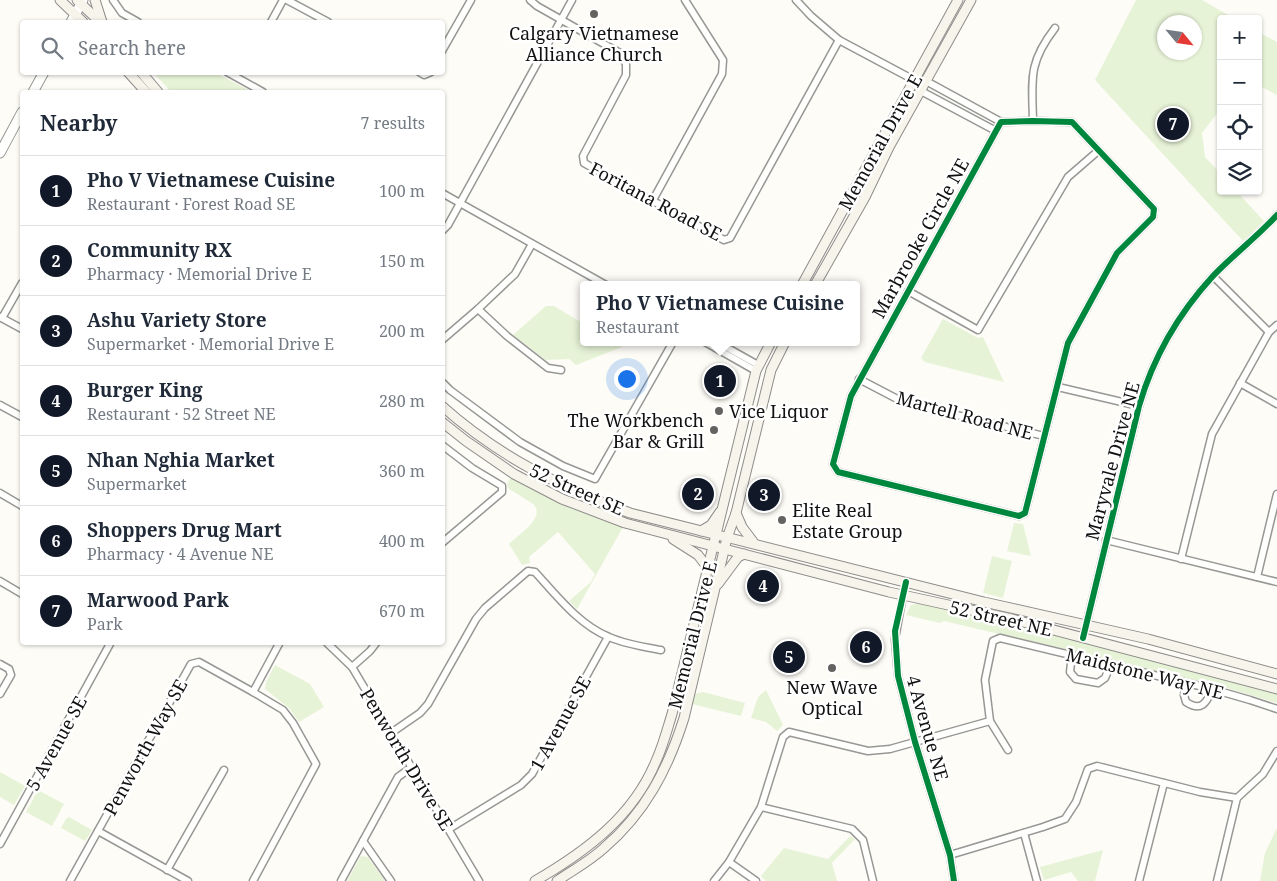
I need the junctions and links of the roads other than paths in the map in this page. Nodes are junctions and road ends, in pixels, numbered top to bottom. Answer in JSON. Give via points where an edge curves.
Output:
{"nodes":[{"id":1,"x":60,"y":0,"type":"edge"},
{"id":2,"x":94,"y":0,"type":"edge"},
{"id":3,"x":113,"y":0,"type":"edge"},
{"id":4,"x":285,"y":0,"type":"edge"},
{"id":5,"x":471,"y":0,"type":"edge"},
{"id":6,"x":530,"y":0,"type":"edge"},
{"id":7,"x":572,"y":0,"type":"edge"},
{"id":8,"x":685,"y":0,"type":"edge"},
{"id":9,"x":796,"y":0,"type":"edge"},
{"id":10,"x":958,"y":0,"type":"edge"},
{"id":11,"x":971,"y":0,"type":"edge"},
{"id":12,"x":81,"y":1,"type":"edge"},
{"id":13,"x":73,"y":19,"type":"edge"},
{"id":14,"x":561,"y":19,"type":"junction"},
{"id":15,"x":99,"y":20,"type":"edge"},
{"id":16,"x":100,"y":20,"type":"edge"},
{"id":17,"x":134,"y":20,"type":"edge"},
{"id":18,"x":272,"y":20,"type":"edge"},
{"id":19,"x":324,"y":20,"type":"edge"},
{"id":20,"x":1055,"y":28,"type":"dead end"},
{"id":21,"x":840,"y":40,"type":"junction"},
{"id":22,"x":445,"y":46,"type":"edge"},
{"id":23,"x":42,"y":75,"type":"edge"},
{"id":24,"x":131,"y":75,"type":"edge"},
{"id":25,"x":144,"y":75,"type":"edge"},
{"id":26,"x":231,"y":75,"type":"edge"},
{"id":27,"x":242,"y":75,"type":"edge"},
{"id":28,"x":239,"y":80,"type":"junction"},
{"id":29,"x":914,"y":80,"type":"junction"},
{"id":30,"x":926,"y":81,"type":"junction"},
{"id":31,"x":34,"y":90,"type":"edge"},
{"id":32,"x":144,"y":90,"type":"edge"},
{"id":33,"x":156,"y":90,"type":"edge"},
{"id":34,"x":258,"y":90,"type":"edge"},
{"id":35,"x":921,"y":91,"type":"junction"},
{"id":36,"x":20,"y":116,"type":"edge"},
{"id":37,"x":1033,"y":121,"type":"junction"},
{"id":38,"x":1001,"y":122,"type":"junction"},
{"id":39,"x":996,"y":131,"type":"junction"},
{"id":40,"x":1098,"y":151,"type":"junction"},
{"id":41,"x":0,"y":153,"type":"edge"},
{"id":42,"x":445,"y":195,"type":"edge"},
{"id":43,"x":652,"y":200,"type":"junction"},
{"id":44,"x":460,"y":203,"type":"junction"},
{"id":45,"x":1277,"y":215,"type":"edge"},
{"id":46,"x":445,"y":228,"type":"edge"},
{"id":47,"x":532,"y":244,"type":"junction"},
{"id":48,"x":1213,"y":276,"type":"junction"},
{"id":49,"x":599,"y":281,"type":"edge"},
{"id":50,"x":804,"y":281,"type":"edge"},
{"id":51,"x":818,"y":281,"type":"edge"},
{"id":52,"x":20,"y":286,"type":"edge"},
{"id":53,"x":908,"y":291,"type":"junction"},
{"id":54,"x":478,"y":309,"type":"junction"},
{"id":55,"x":1,"y":317,"type":"edge"},
{"id":56,"x":1277,"y":325,"type":"edge"},
{"id":57,"x":20,"y":328,"type":"edge"},
{"id":58,"x":1269,"y":332,"type":"junction"},
{"id":59,"x":445,"y":337,"type":"edge"},
{"id":60,"x":671,"y":346,"type":"edge"},
{"id":61,"x":713,"y":346,"type":"edge"},
{"id":62,"x":722,"y":346,"type":"edge"},
{"id":63,"x":769,"y":346,"type":"edge"},
{"id":64,"x":783,"y":346,"type":"edge"},
{"id":65,"x":757,"y":368,"type":"junction"},
{"id":66,"x":561,"y":370,"type":"dead end"},
{"id":67,"x":860,"y":379,"type":"junction"},
{"id":68,"x":1240,"y":384,"type":"junction"},
{"id":69,"x":445,"y":385,"type":"edge"},
{"id":70,"x":1058,"y":386,"type":"junction"},
{"id":71,"x":1277,"y":404,"type":"edge"},
{"id":72,"x":0,"y":405,"type":"edge"},
{"id":73,"x":1139,"y":406,"type":"junction"},
{"id":74,"x":445,"y":408,"type":"edge"},
{"id":75,"x":20,"y":416,"type":"edge"},
{"id":76,"x":445,"y":424,"type":"edge"},
{"id":77,"x":1044,"y":436,"type":"junction"},
{"id":78,"x":445,"y":447,"type":"edge"},
{"id":79,"x":0,"y":493,"type":"edge"},
{"id":80,"x":1277,"y":494,"type":"edge"},
{"id":81,"x":20,"y":505,"type":"edge"},
{"id":82,"x":723,"y":508,"type":"junction"},
{"id":83,"x":736,"y":513,"type":"junction"},
{"id":84,"x":701,"y":531,"type":"junction"},
{"id":85,"x":717,"y":535,"type":"junction"},
{"id":86,"x":669,"y":536,"type":"junction"},
{"id":87,"x":727,"y":538,"type":"junction"},
{"id":88,"x":445,"y":540,"type":"edge"},
{"id":89,"x":1106,"y":540,"type":"junction"},
{"id":90,"x":754,"y":543,"type":"junction"},
{"id":91,"x":714,"y":546,"type":"junction"},
{"id":92,"x":725,"y":549,"type":"junction"},
{"id":93,"x":744,"y":554,"type":"junction"},
{"id":94,"x":1181,"y":559,"type":"junction"},
{"id":95,"x":708,"y":568,"type":"junction"},
{"id":96,"x":1257,"y":577,"type":"junction"},
{"id":97,"x":0,"y":581,"type":"edge"},
{"id":98,"x":906,"y":582,"type":"junction"},
{"id":99,"x":1277,"y":582,"type":"edge"},
{"id":100,"x":716,"y":587,"type":"junction"},
{"id":101,"x":20,"y":593,"type":"edge"},
{"id":102,"x":902,"y":595,"type":"junction"},
{"id":103,"x":1086,"y":624,"type":"junction"},
{"id":104,"x":608,"y":637,"type":"junction"},
{"id":105,"x":1083,"y":638,"type":"junction"},
{"id":106,"x":110,"y":645,"type":"edge"},
{"id":107,"x":278,"y":645,"type":"edge"},
{"id":108,"x":329,"y":645,"type":"edge"},
{"id":109,"x":375,"y":645,"type":"edge"},
{"id":110,"x":661,"y":650,"type":"dead end"},
{"id":111,"x":1072,"y":654,"type":"junction"},
{"id":112,"x":0,"y":664,"type":"edge"},
{"id":113,"x":1111,"y":664,"type":"junction"},
{"id":114,"x":352,"y":667,"type":"junction"},
{"id":115,"x":1277,"y":674,"type":"edge"},
{"id":116,"x":1186,"y":683,"type":"junction"},
{"id":117,"x":1212,"y":689,"type":"junction"},
{"id":118,"x":1277,"y":689,"type":"edge"},
{"id":119,"x":253,"y":692,"type":"junction"},
{"id":120,"x":0,"y":694,"type":"edge"},
{"id":121,"x":1277,"y":709,"type":"edge"},
{"id":122,"x":990,"y":721,"type":"junction"},
{"id":123,"x":391,"y":733,"type":"junction"},
{"id":124,"x":915,"y":742,"type":"junction"},
{"id":125,"x":1008,"y":750,"type":"dead end"},
{"id":126,"x":1277,"y":751,"type":"edge"},
{"id":127,"x":412,"y":767,"type":"junction"},
{"id":128,"x":224,"y":770,"type":"dead end"},
{"id":129,"x":1164,"y":783,"type":"junction"},
{"id":130,"x":1237,"y":798,"type":"junction"},
{"id":131,"x":761,"y":807,"type":"junction"},
{"id":132,"x":449,"y":829,"type":"junction"},
{"id":133,"x":3,"y":831,"type":"edge"},
{"id":134,"x":98,"y":831,"type":"junction"},
{"id":135,"x":1024,"y":833,"type":"junction"},
{"id":136,"x":363,"y":840,"type":"junction"},
{"id":137,"x":0,"y":844,"type":"edge"},
{"id":138,"x":950,"y":854,"type":"junction"},
{"id":139,"x":729,"y":862,"type":"junction"},
{"id":140,"x":167,"y":870,"type":"junction"},
{"id":141,"x":70,"y":881,"type":"edge"},
{"id":142,"x":188,"y":881,"type":"edge"},
{"id":143,"x":253,"y":881,"type":"edge"},
{"id":144,"x":341,"y":881,"type":"edge"},
{"id":145,"x":390,"y":881,"type":"edge"},
{"id":146,"x":479,"y":881,"type":"edge"},
{"id":147,"x":535,"y":881,"type":"edge"},
{"id":148,"x":557,"y":881,"type":"edge"},
{"id":149,"x":714,"y":881,"type":"edge"},
{"id":150,"x":756,"y":881,"type":"edge"},
{"id":151,"x":873,"y":881,"type":"edge"},
{"id":152,"x":954,"y":881,"type":"edge"},
{"id":153,"x":1037,"y":881,"type":"edge"},
{"id":154,"x":1140,"y":881,"type":"edge"},
{"id":155,"x":1216,"y":881,"type":"edge"}],
"edges":[{"from":1,"to":13,"type":"main road"},
{"from":2,"to":16,"type":"main road"},
{"from":3,"to":17,"type":"street","via":[[122,13]]},
{"from":4,"to":18,"type":"street"},
{"from":4,"to":19,"type":"street"},
{"from":5,"to":22,"type":"street"},
{"from":6,"to":14,"type":"street","name":"Foritana Road SE"},
{"from":7,"to":14,"type":"street"},
{"from":8,"to":43,"type":"street","via":[[723,60],[722,74]]},
{"from":9,"to":21,"type":"street"},
{"from":10,"to":29,"type":"main road","name":"Memorial Drive E"},
{"from":11,"to":30,"type":"main road","name":"Memorial Drive E"},
{"from":12,"to":13,"type":"street"},
{"from":12,"to":15,"type":"main road"},
{"from":14,"to":43,"type":"street","name":"Foritana Road SE","via":[[620,53],[626,64],[626,75],[583,156],[584,163]]},
{"from":14,"to":44,"type":"street"},
{"from":20,"to":37,"type":"street","via":[[1034,63]]},
{"from":21,"to":29,"type":"street"},
{"from":21,"to":43,"type":"street","name":"Foritana Road SE","via":[[730,238],[724,240]]},
{"from":23,"to":31,"type":"street"},
{"from":24,"to":32,"type":"main road"},
{"from":25,"to":33,"type":"main road"},
{"from":26,"to":28,"type":"street"},
{"from":27,"to":28,"type":"street"},
{"from":28,"to":34,"type":"street"},
{"from":29,"to":30,"type":"street"},
{"from":29,"to":35,"type":"street"},
{"from":29,"to":50,"type":"main road","name":"Memorial Drive E"},
{"from":30,"to":35,"type":"main road","name":"Memorial Drive E"},
{"from":30,"to":38,"type":"street"},
{"from":35,"to":39,"type":"street"},
{"from":35,"to":51,"type":"main road","name":"Memorial Drive E"},
{"from":36,"to":41,"type":"street"},
{"from":37,"to":38,"type":"street","name":"Marbrooke Circle NE"},
{"from":37,"to":40,"type":"street","name":"Marbrooke Circle NE","via":[[1072,122]]},
{"from":38,"to":39,"type":"street","name":"Marbrooke Circle NE"},
{"from":39,"to":53,"type":"street","name":"Marbrooke Circle NE"},
{"from":40,"to":53,"type":"street","via":[[1068,177],[978,330]]},
{"from":40,"to":70,"type":"street","name":"Marbrooke Circle NE","via":[[1154,209],[1153,217],[1118,253],[1068,343]]},
{"from":42,"to":44,"type":"street"},
{"from":44,"to":46,"type":"street"},
{"from":44,"to":47,"type":"street"},
{"from":45,"to":48,"type":"street","name":"Maryvale Drive NE"},
{"from":47,"to":49,"type":"street"},
{"from":47,"to":54,"type":"street","via":[[515,274]]},
{"from":48,"to":58,"type":"street"},
{"from":48,"to":73,"type":"street","name":"Maryvale Drive NE","via":[[1166,340]]},
{"from":52,"to":55,"type":"street"},
{"from":53,"to":67,"type":"street","name":"Marbrooke Circle NE"},
{"from":54,"to":59,"type":"street"},
{"from":54,"to":66,"type":"street","via":[[506,336],[548,368]]},
{"from":55,"to":57,"type":"street"},
{"from":56,"to":58,"type":"street"},
{"from":58,"to":68,"type":"street"},
{"from":60,"to":69,"type":"street","via":[[595,479],[520,442]]},
{"from":61,"to":65,"type":"street"},
{"from":62,"to":65,"type":"street"},
{"from":63,"to":65,"type":"main road","name":"Memorial Drive E"},
{"from":64,"to":83,"type":"main road","name":"Memorial Drive E","via":[[772,370]]},
{"from":65,"to":82,"type":"main road","name":"Memorial Drive E"},
{"from":67,"to":77,"type":"street","name":"Martell Road NE","via":[[903,402]]},
{"from":67,"to":77,"type":"street","name":"Marbrooke Circle NE","via":[[850,396],[833,464],[838,472],[1019,516],[1025,513]]},
{"from":68,"to":71,"type":"street"},
{"from":68,"to":94,"type":"street","via":[[1212,434]]},
{"from":70,"to":73,"type":"street"},
{"from":70,"to":77,"type":"street","name":"Marbrooke Circle NE"},
{"from":72,"to":75,"type":"street"},
{"from":73,"to":89,"type":"street","name":"Maryvale Drive NE"},
{"from":74,"to":84,"type":"main road","name":"52 Street SE","via":[[500,450],[546,478],[630,513]]},
{"from":76,"to":86,"type":"main road","name":"52 Street SE","via":[[494,461],[542,489],[588,510]]},
{"from":78,"to":88,"type":"street","via":[[503,489]]},
{"from":79,"to":81,"type":"street"},
{"from":80,"to":96,"type":"street"},
{"from":82,"to":84,"type":"main road","via":[[713,523]]},
{"from":82,"to":85,"type":"main road","name":"Memorial Drive E"},
{"from":83,"to":87,"type":"main road","name":"Memorial Drive E"},
{"from":83,"to":90,"type":"main road"},
{"from":84,"to":85,"type":"main road","name":"52 Street SE"},
{"from":85,"to":87,"type":"main road","name":"52 Street SE"},
{"from":85,"to":91,"type":"main road","name":"Memorial Drive E"},
{"from":86,"to":91,"type":"main road","name":"52 Street SE"},
{"from":86,"to":95,"type":"main road","via":[[698,555]]},
{"from":87,"to":90,"type":"main road","name":"52 Street NE"},
{"from":87,"to":92,"type":"main road","name":"Memorial Drive E"},
{"from":89,"to":94,"type":"street"},
{"from":89,"to":103,"type":"street","name":"Maryvale Drive NE"},
{"from":90,"to":98,"type":"main road","name":"52 Street NE"},
{"from":91,"to":92,"type":"main road","name":"52 Street SE"},
{"from":91,"to":95,"type":"main road","name":"Memorial Drive E"},
{"from":92,"to":93,"type":"main road","name":"52 Street NE"},
{"from":92,"to":100,"type":"main road","name":"Memorial Drive E"},
{"from":93,"to":100,"type":"main road"},
{"from":93,"to":102,"type":"main road","name":"52 Street NE"},
{"from":94,"to":96,"type":"street"},
{"from":95,"to":147,"type":"main road","name":"Memorial Drive E","via":[[656,763],[642,788],[612,826],[576,856]]},
{"from":96,"to":99,"type":"street"},
{"from":97,"to":101,"type":"street"},
{"from":98,"to":102,"type":"street","name":"4 Avenue NE"},
{"from":98,"to":103,"type":"main road","name":"52 Street NE"},
{"from":100,"to":148,"type":"main road","name":"Memorial Drive E","via":[[684,718],[656,785],[637,815],[620,833]]},
{"from":102,"to":105,"type":"main road","name":"52 Street NE"},
{"from":102,"to":124,"type":"street","name":"4 Avenue NE","via":[[895,632],[896,666]]},
{"from":103,"to":105,"type":"street","name":"Maryvale Drive NE"},
{"from":103,"to":115,"type":"main road","name":"52 Street NE"},
{"from":104,"to":110,"type":"street"},
{"from":104,"to":123,"type":"street","via":[[577,617],[535,572],[528,571],[476,619],[428,704]]},
{"from":104,"to":132,"type":"street","name":"1 Avenue SE","via":[[532,774],[521,785]]},
{"from":105,"to":118,"type":"main road","name":"52 Street NE"},
{"from":106,"to":133,"type":"street","name":"5 Avenue SE"},
{"from":107,"to":119,"type":"street"},
{"from":108,"to":114,"type":"street","name":"Penworth Drive SE"},
{"from":109,"to":114,"type":"street"},
{"from":111,"to":113,"type":"street","name":"Maidstone Way NE"},
{"from":111,"to":113,"type":"street","via":[[1070,672],[1076,678],[1098,682],[1105,678]]},
{"from":111,"to":122,"type":"street","name":"Maidstone Way NE","via":[[1000,638],[993,641],[985,680]]},
{"from":112,"to":120,"type":"street","via":[[9,669],[11,675]]},
{"from":113,"to":116,"type":"street","name":"Maidstone Way NE"},
{"from":114,"to":123,"type":"street","name":"Penworth Drive SE"},
{"from":116,"to":117,"type":"street","name":"Maidstone Way NE"},
{"from":116,"to":117,"type":"street","via":[[1184,695],[1192,706],[1205,703]]},
{"from":117,"to":121,"type":"street","name":"Maidstone Way NE"},
{"from":119,"to":134,"type":"street","name":"Penworth Way SE","via":[[199,662],[191,664]]},
{"from":119,"to":143,"type":"street","name":"Penworth Way SE","via":[[283,710],[316,764]]},
{"from":122,"to":124,"type":"street"},
{"from":122,"to":125,"type":"street"},
{"from":123,"to":127,"type":"street","name":"Penworth Drive SE"},
{"from":124,"to":131,"type":"street","via":[[868,751],[789,732],[783,737]]},
{"from":124,"to":138,"type":"street","name":"4 Avenue NE"},
{"from":126,"to":130,"type":"street","via":[[1263,774]]},
{"from":127,"to":132,"type":"street","name":"Penworth Drive SE"},
{"from":127,"to":136,"type":"street","via":[[398,777]]},
{"from":128,"to":140,"type":"street"},
{"from":129,"to":130,"type":"street"},
{"from":129,"to":135,"type":"street","via":[[1097,766],[1088,770],[1076,802],[1064,819]]},
{"from":129,"to":154,"type":"street"},
{"from":130,"to":155,"type":"street"},
{"from":131,"to":139,"type":"street"},
{"from":131,"to":151,"type":"street","via":[[852,829],[863,840]]},
{"from":132,"to":146,"type":"street","name":"Penworth Drive SE"},
{"from":133,"to":137,"type":"street","name":"5 Avenue SE"},
{"from":134,"to":140,"type":"street"},
{"from":134,"to":141,"type":"street","name":"Penworth Way SE"},
{"from":135,"to":138,"type":"street"},
{"from":135,"to":153,"type":"street"},
{"from":136,"to":144,"type":"street"},
{"from":136,"to":145,"type":"street"},
{"from":138,"to":152,"type":"street","name":"4 Avenue NE"},
{"from":139,"to":149,"type":"street"},
{"from":139,"to":150,"type":"street"},
{"from":140,"to":142,"type":"street"}]}
